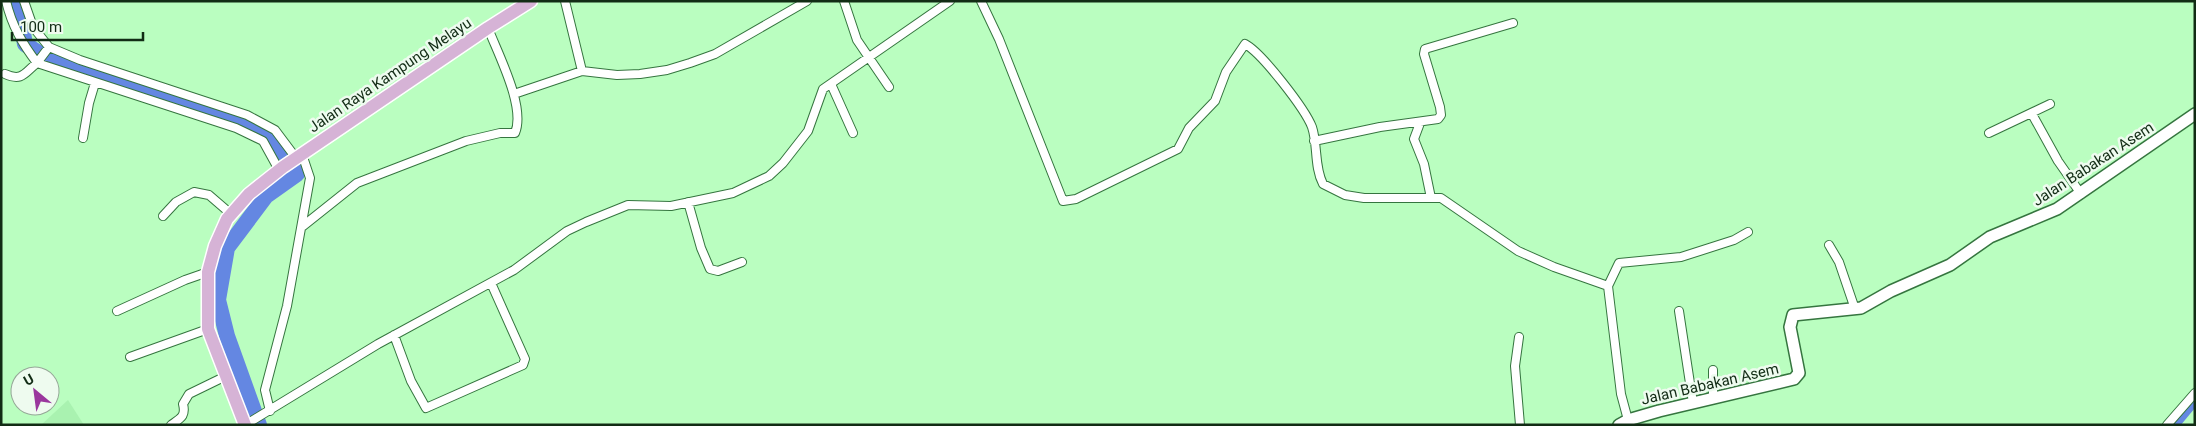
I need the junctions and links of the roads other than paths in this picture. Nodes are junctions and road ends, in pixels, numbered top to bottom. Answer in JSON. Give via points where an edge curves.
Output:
{"nodes":[{"id":1,"x":6,"y":1,"type":"edge"},
{"id":2,"x":24,"y":1,"type":"edge"},
{"id":3,"x":532,"y":1,"type":"edge"},
{"id":4,"x":565,"y":1,"type":"edge"},
{"id":5,"x":844,"y":1,"type":"edge"},
{"id":6,"x":950,"y":1,"type":"edge"},
{"id":7,"x":982,"y":1,"type":"edge"},
{"id":8,"x":801,"y":3,"type":"edge"},
{"id":9,"x":1513,"y":23,"type":"dead end"},
{"id":10,"x":488,"y":28,"type":"junction"},
{"id":11,"x":48,"y":49,"type":"junction"},
{"id":12,"x":869,"y":58,"type":"junction"},
{"id":13,"x":39,"y":61,"type":"junction"},
{"id":14,"x":582,"y":71,"type":"junction"},
{"id":15,"x":5,"y":74,"type":"dead end"},
{"id":16,"x":95,"y":83,"type":"junction"},
{"id":17,"x":831,"y":84,"type":"junction"},
{"id":18,"x":889,"y":87,"type":"dead end"},
{"id":19,"x":514,"y":94,"type":"junction"},
{"id":20,"x":2050,"y":104,"type":"dead end"},
{"id":21,"x":2032,"y":114,"type":"junction"},
{"id":22,"x":2195,"y":114,"type":"edge"},
{"id":23,"x":1420,"y":123,"type":"junction"},
{"id":24,"x":854,"y":133,"type":"dead end"},
{"id":25,"x":1989,"y":134,"type":"dead end"},
{"id":26,"x":83,"y":138,"type":"dead end"},
{"id":27,"x":1314,"y":141,"type":"junction"},
{"id":28,"x":290,"y":162,"type":"junction"},
{"id":29,"x":2081,"y":194,"type":"junction"},
{"id":30,"x":1431,"y":198,"type":"junction"},
{"id":31,"x":688,"y":202,"type":"junction"},
{"id":32,"x":231,"y":214,"type":"junction"},
{"id":33,"x":163,"y":216,"type":"dead end"},
{"id":34,"x":302,"y":226,"type":"junction"},
{"id":35,"x":1748,"y":232,"type":"dead end"},
{"id":36,"x":1829,"y":245,"type":"dead end"},
{"id":37,"x":742,"y":262,"type":"dead end"},
{"id":38,"x":208,"y":272,"type":"junction"},
{"id":39,"x":491,"y":283,"type":"junction"},
{"id":40,"x":1608,"y":286,"type":"junction"},
{"id":41,"x":1856,"y":309,"type":"junction"},
{"id":42,"x":117,"y":311,"type":"dead end"},
{"id":43,"x":1679,"y":311,"type":"dead end"},
{"id":44,"x":208,"y":329,"type":"junction"},
{"id":45,"x":394,"y":335,"type":"junction"},
{"id":46,"x":1518,"y":337,"type":"dead end"},
{"id":47,"x":130,"y":357,"type":"dead end"},
{"id":48,"x":1713,"y":370,"type":"dead end"},
{"id":49,"x":226,"y":376,"type":"junction"},
{"id":50,"x":2195,"y":393,"type":"edge"},
{"id":51,"x":1713,"y":398,"type":"junction"},
{"id":52,"x":1693,"y":403,"type":"junction"},
{"id":53,"x":270,"y":411,"type":"junction"},
{"id":54,"x":1623,"y":422,"type":"edge"},
{"id":55,"x":246,"y":424,"type":"edge"},
{"id":56,"x":171,"y":425,"type":"edge"},
{"id":57,"x":1520,"y":425,"type":"edge"},
{"id":58,"x":2168,"y":425,"type":"edge"}],
"edges":[{"from":1,"to":13,"type":"street","via":[[10,20],[20,41]]},
{"from":2,"to":11,"type":"street","via":[[33,28]]},
{"from":3,"to":10,"type":"main road","name":"Jalan Raya Kampung Melayu"},
{"from":4,"to":14,"type":"street"},
{"from":5,"to":12,"type":"street","via":[[857,40]]},
{"from":6,"to":12,"type":"street"},
{"from":7,"to":27,"type":"street","via":[[1063,202],[1076,199],[1178,149],[1189,128],[1215,101],[1226,72],[1245,44],[1286,87],[1312,127]]},
{"from":8,"to":14,"type":"street","via":[[715,54],[667,70],[616,75]]},
{"from":9,"to":23,"type":"street","via":[[1425,49],[1441,113],[1438,119]]},
{"from":10,"to":19,"type":"street"},
{"from":10,"to":28,"type":"main road","name":"Jalan Raya Kampung Melayu"},
{"from":11,"to":13,"type":"street"},
{"from":11,"to":28,"type":"street","via":[[247,115],[275,130]]},
{"from":12,"to":17,"type":"street"},
{"from":12,"to":18,"type":"street"},
{"from":13,"to":15,"type":"street","via":[[25,75],[10,77]]},
{"from":13,"to":16,"type":"street"},
{"from":14,"to":19,"type":"street"},
{"from":16,"to":26,"type":"street"},
{"from":16,"to":28,"type":"street","via":[[254,136]]},
{"from":17,"to":24,"type":"street"},
{"from":17,"to":31,"type":"street","via":[[821,92],[808,131],[769,176],[733,192]]},
{"from":19,"to":34,"type":"street","via":[[518,114],[515,132],[466,141],[357,183]]},
{"from":20,"to":21,"type":"street"},
{"from":21,"to":25,"type":"street"},
{"from":21,"to":29,"type":"street"},
{"from":22,"to":29,"type":"street","name":"Jalan Babakan Asem"},
{"from":23,"to":27,"type":"street","via":[[1380,127]]},
{"from":23,"to":30,"type":"street","via":[[1414,139],[1424,164]]},
{"from":27,"to":30,"type":"street","via":[[1321,179],[1334,190],[1364,198]]},
{"from":28,"to":32,"type":"main road","name":"Jalan Raya Kampung Melayu","via":[[249,194]]},
{"from":28,"to":34,"type":"street","via":[[310,178]]},
{"from":29,"to":41,"type":"street","name":"Jalan Babakan Asem","via":[[2036,220],[1990,237],[1950,265]]},
{"from":30,"to":40,"type":"street","via":[[1441,198],[1518,251]]},
{"from":31,"to":37,"type":"street","via":[[710,269],[718,271]]},
{"from":31,"to":39,"type":"street","via":[[654,207],[628,205],[605,213],[567,231]]},
{"from":32,"to":33,"type":"street","via":[[209,195],[194,192],[176,202]]},
{"from":32,"to":38,"type":"main road","name":"Jalan Raya Kampung Melayu","via":[[215,246]]},
{"from":34,"to":53,"type":"street","via":[[266,390]]},
{"from":35,"to":40,"type":"street","via":[[1681,258],[1619,263]]},
{"from":36,"to":41,"type":"street","via":[[1839,262]]},
{"from":38,"to":42,"type":"street"},
{"from":38,"to":44,"type":"main road","name":"Jalan Raya Kampung Melayu"},
{"from":39,"to":45,"type":"street"},
{"from":39,"to":45,"type":"street","via":[[520,346],[525,359],[523,365],[426,408],[411,381]]},
{"from":40,"to":54,"type":"street"},
{"from":41,"to":51,"type":"street","name":"Jalan Babakan Asem","via":[[1793,315],[1790,327],[1797,377]]},
{"from":43,"to":52,"type":"street"},
{"from":44,"to":47,"type":"street"},
{"from":44,"to":49,"type":"main road"},
{"from":45,"to":53,"type":"street"},
{"from":46,"to":57,"type":"street","via":[[1515,366]]},
{"from":48,"to":51,"type":"street"},
{"from":49,"to":55,"type":"main road"},
{"from":49,"to":56,"type":"street","via":[[189,394],[183,404],[183,417]]},
{"from":50,"to":58,"type":"street"},
{"from":51,"to":52,"type":"street","name":"Jalan Babakan Asem"},
{"from":52,"to":54,"type":"street","name":"Jalan Babakan Asem"},
{"from":53,"to":55,"type":"street"}]}
